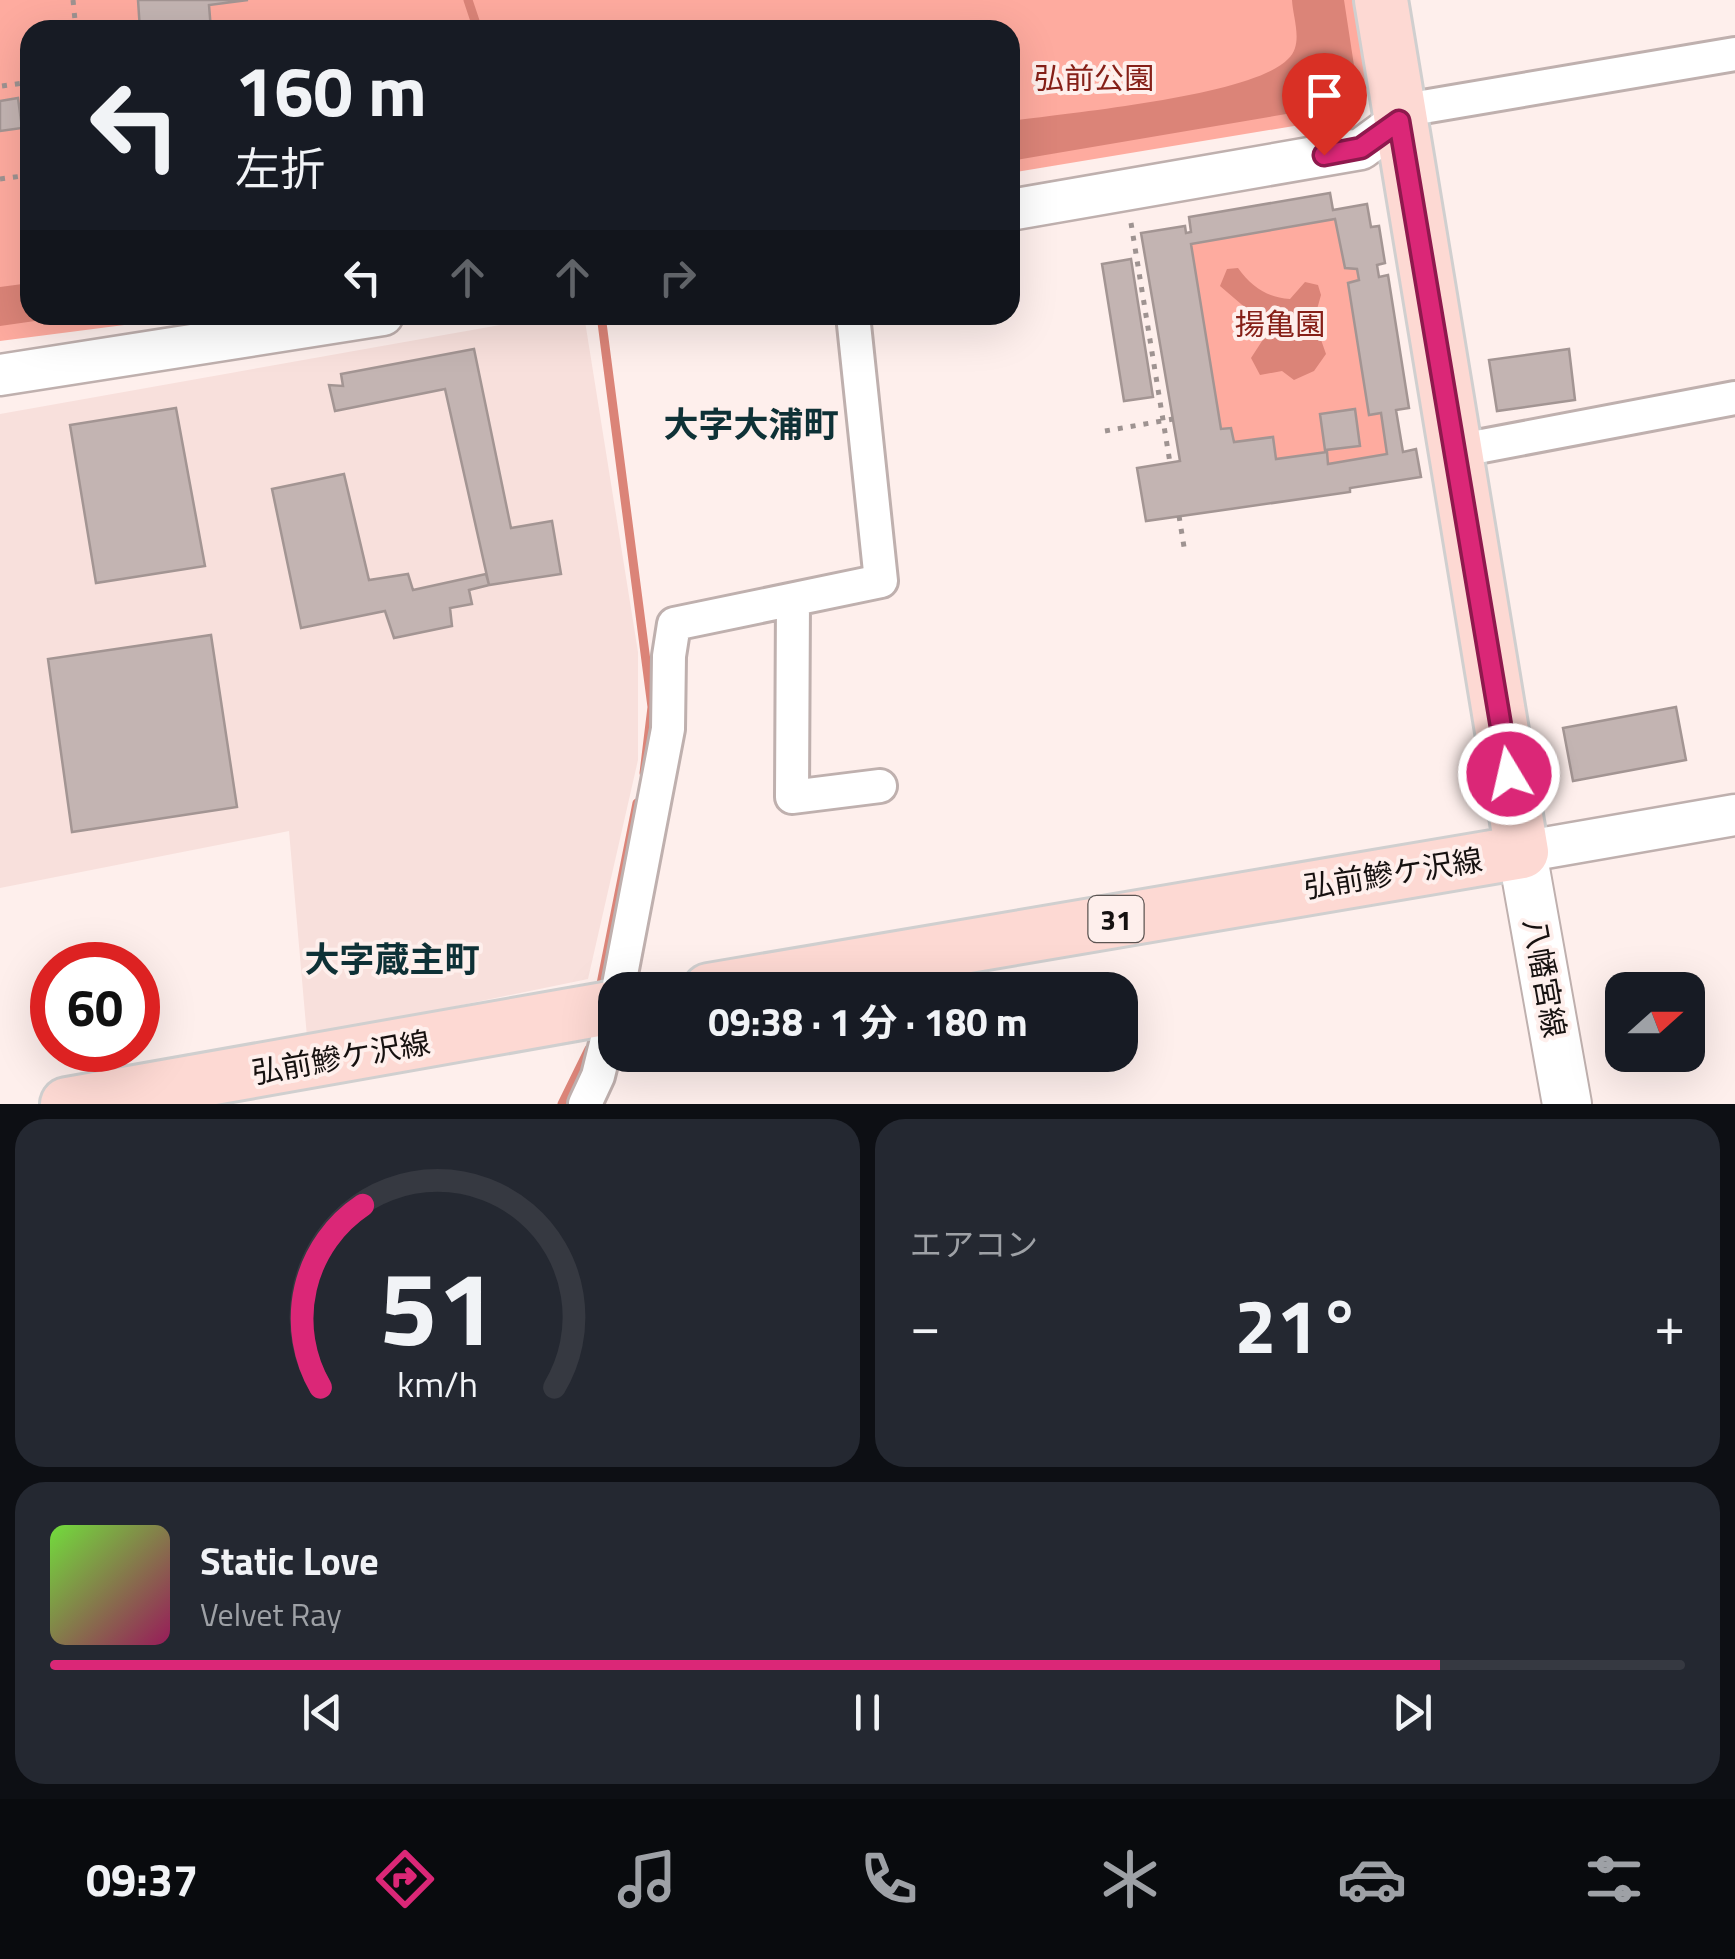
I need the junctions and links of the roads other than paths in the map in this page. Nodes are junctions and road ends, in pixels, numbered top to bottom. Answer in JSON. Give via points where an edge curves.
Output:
{"nodes":[{"id":1,"x":1380,"y":0,"type":"edge"},
{"id":2,"x":1735,"y":54,"type":"edge"},
{"id":3,"x":1399,"y":121,"type":"junction"},
{"id":4,"x":1020,"y":208,"type":"edge"},
{"id":5,"x":319,"y":325,"type":"edge"},
{"id":6,"x":854,"y":325,"type":"edge"},
{"id":7,"x":0,"y":375,"type":"edge"},
{"id":8,"x":1735,"y":398,"type":"edge"},
{"id":9,"x":1456,"y":451,"type":"junction"},
{"id":10,"x":793,"y":600,"type":"junction"},
{"id":11,"x":880,"y":786,"type":"dead end"},
{"id":12,"x":1735,"y":815,"type":"edge"},
{"id":13,"x":1522,"y":852,"type":"junction"},
{"id":14,"x":615,"y":972,"type":"edge"},
{"id":15,"x":816,"y":972,"type":"edge"},
{"id":16,"x":598,"y":1007,"type":"edge"},
{"id":17,"x":599,"y":1072,"type":"edge"},
{"id":18,"x":66,"y":1104,"type":"edge"},
{"id":19,"x":584,"y":1104,"type":"edge"},
{"id":20,"x":1568,"y":1104,"type":"edge"}],
"edges":[{"from":1,"to":3,"type":"main road","name":"弘前鰺ケ沢線"},
{"from":2,"to":3,"type":"street","via":[[1417,108]]},
{"from":3,"to":4,"type":"street","via":[[1361,148]]},
{"from":3,"to":9,"type":"main road","name":"弘前鰺ケ沢線"},
{"from":5,"to":7,"type":"street"},
{"from":6,"to":10,"type":"street","via":[[881,581]]},
{"from":8,"to":9,"type":"street"},
{"from":9,"to":13,"type":"main road","name":"弘前鰺ケ沢線"},
{"from":10,"to":11,"type":"street","via":[[792,796]]},
{"from":10,"to":14,"type":"street","via":[[674,624],[668,729]]},
{"from":12,"to":13,"type":"street"},
{"from":13,"to":15,"type":"main road","name":"弘前鰺ケ沢線","number":"31"},
{"from":13,"to":20,"type":"main road","name":"八幡宮線"},
{"from":16,"to":18,"type":"main road","name":"弘前鰺ケ沢線"},
{"from":17,"to":19,"type":"street"}]}
